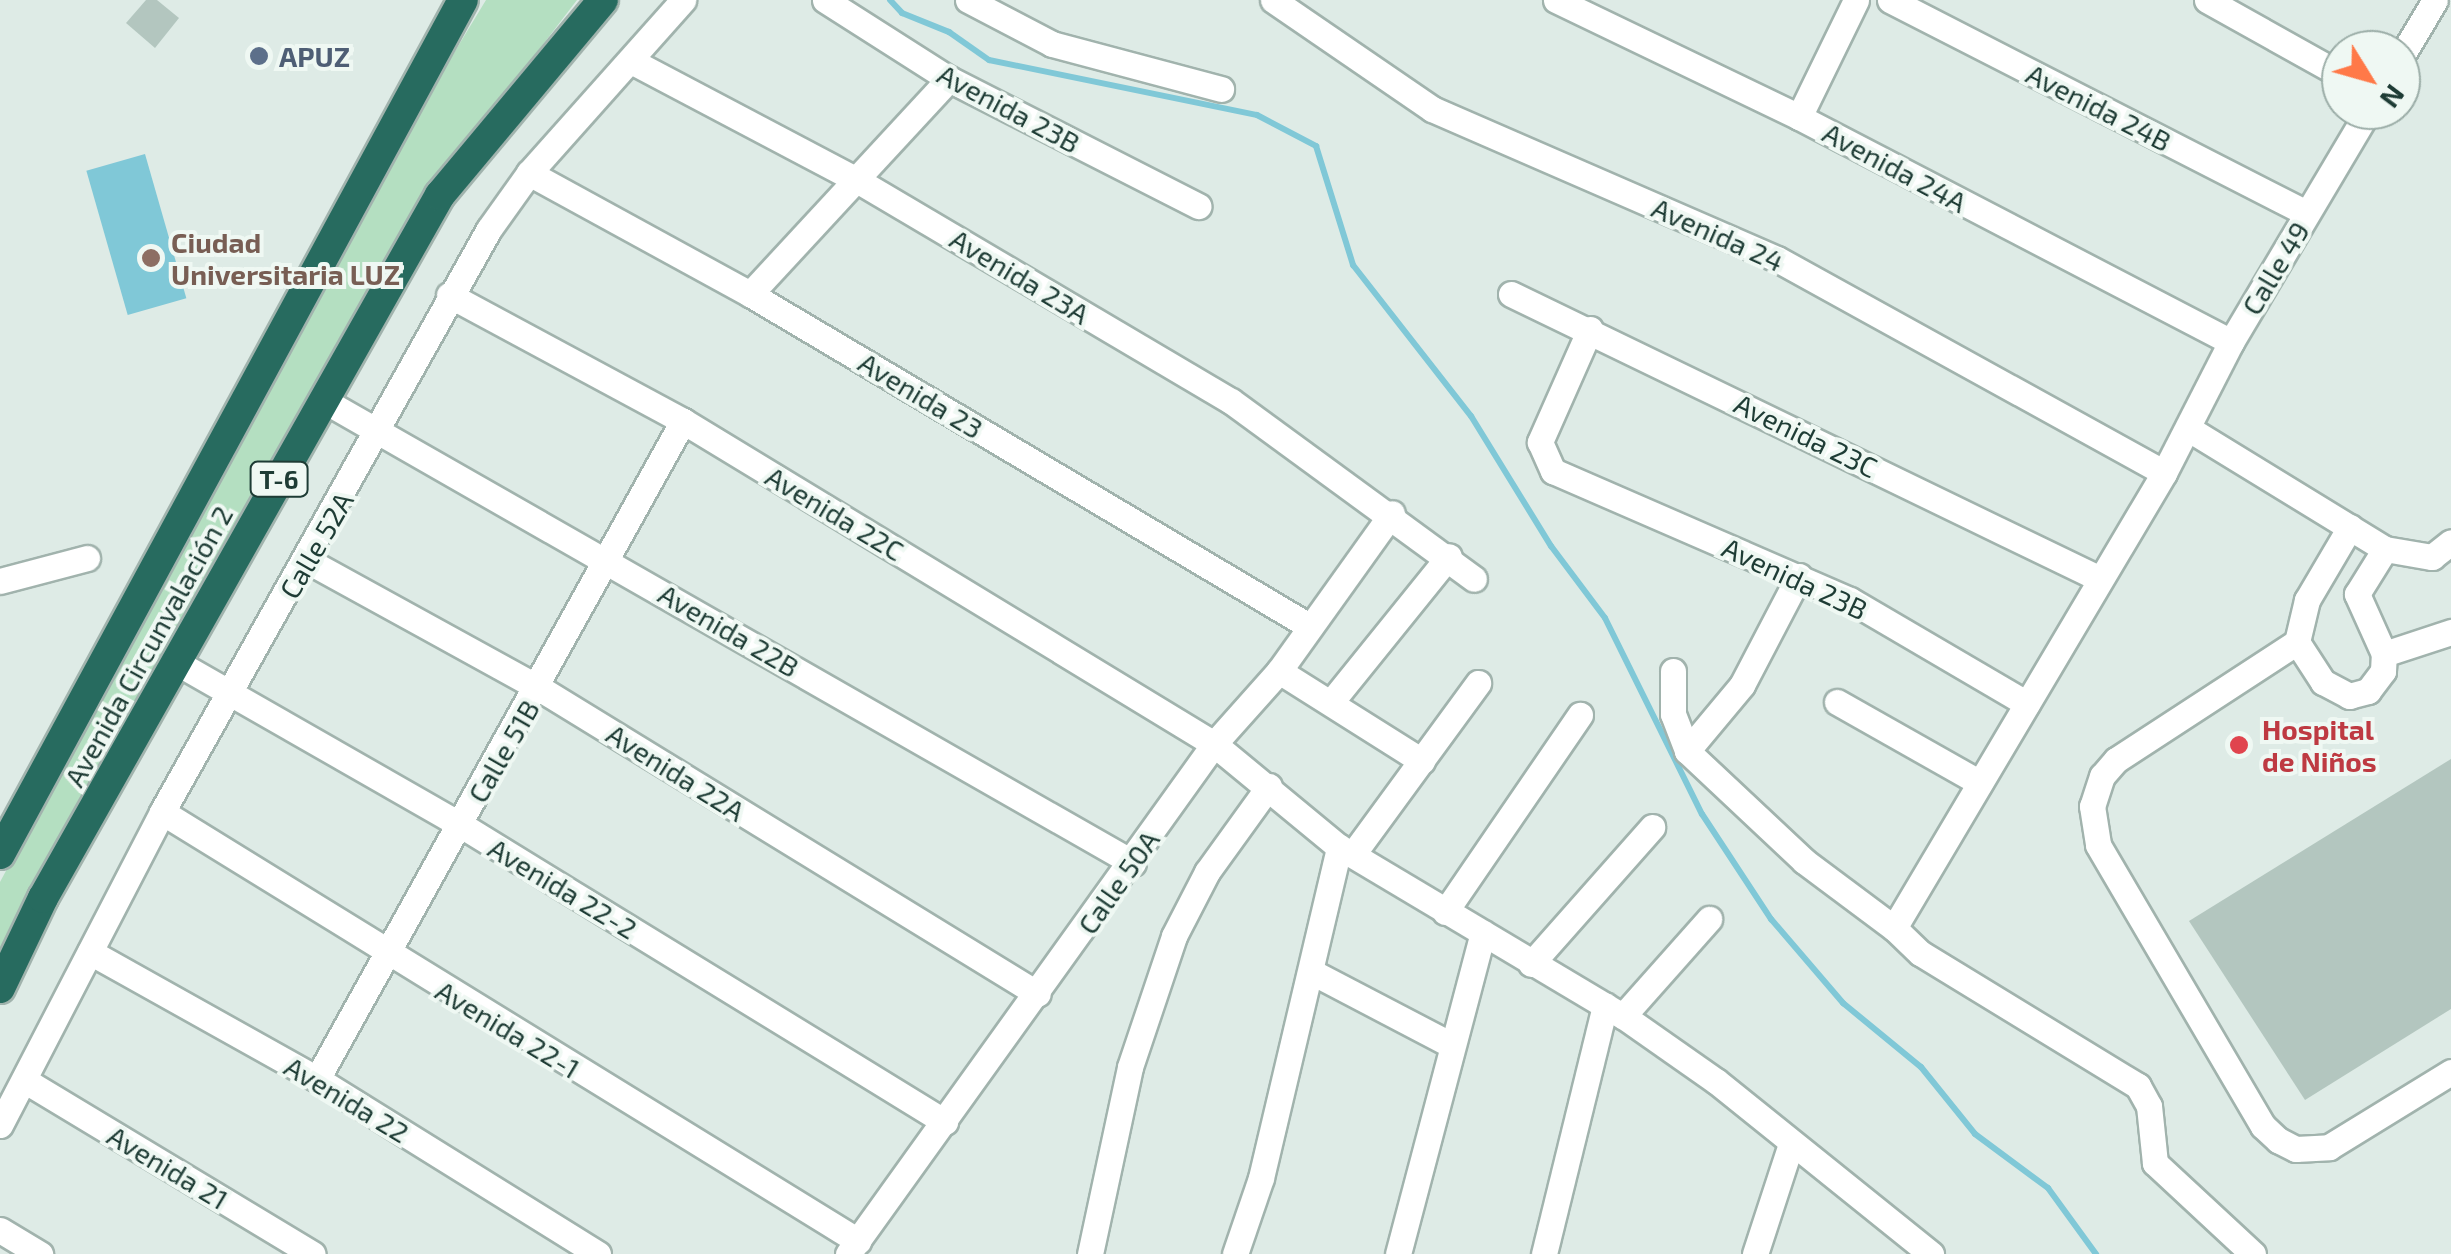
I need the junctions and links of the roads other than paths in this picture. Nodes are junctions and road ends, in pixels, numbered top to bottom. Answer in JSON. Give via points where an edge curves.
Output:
{"nodes":[{"id":1,"x":463,"y":0,"type":"edge"},
{"id":2,"x":588,"y":0,"type":"edge"},
{"id":3,"x":602,"y":0,"type":"edge"},
{"id":4,"x":683,"y":0,"type":"edge"},
{"id":5,"x":825,"y":0,"type":"edge"},
{"id":6,"x":968,"y":0,"type":"edge"},
{"id":7,"x":1556,"y":0,"type":"edge"},
{"id":8,"x":1856,"y":0,"type":"edge"},
{"id":9,"x":1890,"y":0,"type":"edge"},
{"id":10,"x":2207,"y":0,"type":"edge"},
{"id":11,"x":2435,"y":0,"type":"edge"},
{"id":12,"x":1284,"y":3,"type":"edge"},
{"id":13,"x":2417,"y":30,"type":"edge"},
{"id":14,"x":575,"y":31,"type":"junction"},
{"id":15,"x":633,"y":62,"type":"junction"},
{"id":16,"x":2321,"y":63,"type":"edge"},
{"id":17,"x":948,"y":79,"type":"junction"},
{"id":18,"x":1221,"y":89,"type":"dead end"},
{"id":19,"x":1798,"y":117,"type":"junction"},
{"id":20,"x":2357,"y":130,"type":"edge"},
{"id":21,"x":529,"y":173,"type":"junction"},
{"id":22,"x":857,"y":180,"type":"junction"},
{"id":23,"x":1198,"y":206,"type":"dead end"},
{"id":24,"x":2308,"y":213,"type":"junction"},
{"id":25,"x":750,"y":294,"type":"junction"},
{"id":26,"x":1511,"y":294,"type":"dead end"},
{"id":27,"x":449,"y":295,"type":"junction"},
{"id":28,"x":1590,"y":329,"type":"junction"},
{"id":29,"x":2230,"y":342,"type":"junction"},
{"id":30,"x":324,"y":400,"type":"junction"},
{"id":31,"x":683,"y":421,"type":"junction"},
{"id":32,"x":381,"y":428,"type":"junction"},
{"id":33,"x":2189,"y":430,"type":"junction"},
{"id":34,"x":2164,"y":473,"type":"junction"},
{"id":35,"x":1392,"y":513,"type":"junction"},
{"id":36,"x":2350,"y":527,"type":"junction"},
{"id":37,"x":2451,"y":542,"type":"edge"},
{"id":38,"x":2384,"y":549,"type":"junction"},
{"id":39,"x":1449,"y":556,"type":"junction"},
{"id":40,"x":87,"y":558,"type":"dead end"},
{"id":41,"x":605,"y":558,"type":"junction"},
{"id":42,"x":308,"y":560,"type":"junction"},
{"id":43,"x":1798,"y":576,"type":"junction"},
{"id":44,"x":1474,"y":579,"type":"dead end"},
{"id":45,"x":2100,"y":579,"type":"junction"},
{"id":46,"x":0,"y":581,"type":"edge"},
{"id":47,"x":1309,"y":626,"type":"junction"},
{"id":48,"x":2451,"y":632,"type":"edge"},
{"id":49,"x":2297,"y":642,"type":"junction"},
{"id":50,"x":2384,"y":654,"type":"junction"},
{"id":51,"x":176,"y":662,"type":"junction"},
{"id":52,"x":1673,"y":670,"type":"dead end"},
{"id":53,"x":1278,"y":671,"type":"junction"},
{"id":54,"x":1478,"y":683,"type":"dead end"},
{"id":55,"x":540,"y":688,"type":"junction"},
{"id":56,"x":231,"y":692,"type":"junction"},
{"id":57,"x":1332,"y":700,"type":"junction"},
{"id":58,"x":1837,"y":702,"type":"dead end"},
{"id":59,"x":2027,"y":704,"type":"junction"},
{"id":60,"x":1580,"y":714,"type":"dead end"},
{"id":61,"x":1214,"y":744,"type":"junction"},
{"id":62,"x":1686,"y":751,"type":"junction"},
{"id":63,"x":1422,"y":761,"type":"junction"},
{"id":64,"x":1980,"y":782,"type":"junction"},
{"id":65,"x":1269,"y":786,"type":"junction"},
{"id":66,"x":162,"y":812,"type":"junction"},
{"id":67,"x":461,"y":825,"type":"junction"},
{"id":68,"x":1652,"y":827,"type":"dead end"},
{"id":69,"x":1346,"y":850,"type":"junction"},
{"id":70,"x":0,"y":854,"type":"edge"},
{"id":71,"x":1133,"y":864,"type":"junction"},
{"id":72,"x":1445,"y":912,"type":"junction"},
{"id":73,"x":1709,"y":919,"type":"dead end"},
{"id":74,"x":1894,"y":928,"type":"junction"},
{"id":75,"x":1483,"y":933,"type":"junction"},
{"id":76,"x":90,"y":952,"type":"junction"},
{"id":77,"x":385,"y":955,"type":"junction"},
{"id":78,"x":1531,"y":964,"type":"junction"},
{"id":79,"x":1312,"y":972,"type":"junction"},
{"id":80,"x":0,"y":988,"type":"edge"},
{"id":81,"x":1038,"y":994,"type":"junction"},
{"id":82,"x":1614,"y":1011,"type":"junction"},
{"id":83,"x":1450,"y":1044,"type":"junction"},
{"id":84,"x":2451,"y":1072,"type":"edge"},
{"id":85,"x":317,"y":1079,"type":"junction"},
{"id":86,"x":24,"y":1080,"type":"junction"},
{"id":87,"x":945,"y":1122,"type":"junction"},
{"id":88,"x":0,"y":1125,"type":"edge"},
{"id":89,"x":1790,"y":1147,"type":"junction"},
{"id":90,"x":0,"y":1230,"type":"edge"},
{"id":91,"x":853,"y":1248,"type":"edge"},
{"id":92,"x":40,"y":1254,"type":"edge"},
{"id":93,"x":312,"y":1254,"type":"edge"},
{"id":94,"x":598,"y":1254,"type":"edge"},
{"id":95,"x":1090,"y":1254,"type":"edge"},
{"id":96,"x":1236,"y":1254,"type":"edge"},
{"id":97,"x":1398,"y":1254,"type":"edge"},
{"id":98,"x":1544,"y":1254,"type":"edge"},
{"id":99,"x":1755,"y":1254,"type":"edge"},
{"id":100,"x":1931,"y":1254,"type":"edge"},
{"id":101,"x":2253,"y":1254,"type":"edge"}],
"edges":[{"from":1,"to":70,"type":"highway","name":"Avenida Circunvalación 2","number":"T-6"},
{"from":2,"to":14,"type":"highway","number":"T-6"},
{"from":3,"to":14,"type":"highway","name":"Avenida Circunvalación 2","number":"T-6"},
{"from":4,"to":15,"type":"street","name":"Calle 52A"},
{"from":5,"to":17,"type":"street","name":"Avenida 23B"},
{"from":6,"to":18,"type":"street","via":[[1052,44]]},
{"from":7,"to":19,"type":"street","name":"Avenida 24A"},
{"from":8,"to":19,"type":"street"},
{"from":9,"to":24,"type":"street","name":"Avenida 24B"},
{"from":10,"to":16,"type":"street"},
{"from":11,"to":13,"type":"street"},
{"from":12,"to":34,"type":"street","name":"Avenida 24","via":[[1432,109],[1777,258]]},
{"from":14,"to":30,"type":"highway","name":"Avenida Circunvalación 2","number":"T-6","via":[[440,194]]},
{"from":15,"to":21,"type":"street","name":"Calle 52A"},
{"from":15,"to":22,"type":"street","name":"Avenida 23A"},
{"from":17,"to":22,"type":"street"},
{"from":17,"to":23,"type":"street","name":"Avenida 23B"},
{"from":19,"to":29,"type":"street","name":"Avenida 24A"},
{"from":20,"to":24,"type":"street","name":"Calle 49"},
{"from":21,"to":25,"type":"street","name":"Avenida 23"},
{"from":21,"to":27,"type":"street","name":"Calle 52A"},
{"from":22,"to":25,"type":"street"},
{"from":22,"to":35,"type":"street","name":"Avenida 23A","via":[[1231,400]]},
{"from":24,"to":29,"type":"street","name":"Calle 49"},
{"from":25,"to":47,"type":"street","name":"Avenida 23"},
{"from":26,"to":28,"type":"street","name":"Avenida 23C"},
{"from":27,"to":31,"type":"street","name":"Avenida 22C"},
{"from":27,"to":32,"type":"street","name":"Calle 52A"},
{"from":28,"to":43,"type":"street","name":"Avenida 23B","via":[[1540,442],[1553,470]]},
{"from":28,"to":45,"type":"street","name":"Avenida 23C"},
{"from":29,"to":33,"type":"street","name":"Calle 49"},
{"from":30,"to":32,"type":"street","name":"Avenida 22B"},
{"from":30,"to":51,"type":"highway","name":"Avenida Circunvalación 2","number":"T-6"},
{"from":31,"to":41,"type":"street","name":"Calle 51B"},
{"from":31,"to":61,"type":"street","name":"Avenida 22C"},
{"from":32,"to":41,"type":"street","name":"Avenida 22B"},
{"from":32,"to":42,"type":"street","name":"Calle 52A"},
{"from":33,"to":34,"type":"street","name":"Calle 49"},
{"from":33,"to":36,"type":"street"},
{"from":34,"to":45,"type":"street","name":"Calle 49"},
{"from":35,"to":39,"type":"street","name":"Avenida 23A"},
{"from":35,"to":47,"type":"street","name":"Calle 50A"},
{"from":36,"to":38,"type":"street"},
{"from":36,"to":49,"type":"street","via":[[2308,600]]},
{"from":37,"to":38,"type":"street","via":[[2432,556]]},
{"from":38,"to":50,"type":"street","via":[[2358,594]]},
{"from":39,"to":44,"type":"street","name":"Avenida 23A"},
{"from":39,"to":57,"type":"street"},
{"from":40,"to":46,"type":"street"},
{"from":41,"to":55,"type":"street","name":"Calle 51B"},
{"from":41,"to":71,"type":"street","name":"Avenida 22B"},
{"from":42,"to":55,"type":"street","name":"Avenida 22A"},
{"from":42,"to":56,"type":"street","name":"Calle 52A"},
{"from":43,"to":59,"type":"street","name":"Avenida 23B"},
{"from":43,"to":62,"type":"street","via":[[1742,685]]},
{"from":45,"to":59,"type":"street","name":"Calle 49"},
{"from":47,"to":53,"type":"street","name":"Calle 50A"},
{"from":48,"to":50,"type":"street"},
{"from":49,"to":50,"type":"street","via":[[2323,682],[2350,696],[2377,684]]},
{"from":49,"to":84,"type":"street","via":[[2116,760],[2102,776],[2092,806],[2098,845],[2263,1126],[2278,1140],[2296,1149],[2329,1147]]},
{"from":51,"to":56,"type":"street","name":"Avenida 22-2"},
{"from":51,"to":80,"type":"highway","name":"Avenida Circunvalación 2","number":"T-6"},
{"from":52,"to":62,"type":"street","via":[[1673,714]]},
{"from":53,"to":57,"type":"street"},
{"from":53,"to":61,"type":"street","name":"Calle 50A"},
{"from":54,"to":63,"type":"street"},
{"from":55,"to":67,"type":"street","name":"Calle 51B"},
{"from":55,"to":81,"type":"street","name":"Avenida 22A"},
{"from":56,"to":66,"type":"street","name":"Calle 52A"},
{"from":56,"to":67,"type":"street","name":"Avenida 22-2"},
{"from":57,"to":63,"type":"street"},
{"from":58,"to":64,"type":"street"},
{"from":59,"to":64,"type":"street","name":"Calle 49"},
{"from":60,"to":72,"type":"street"},
{"from":61,"to":65,"type":"street","name":"Avenida 22C"},
{"from":61,"to":71,"type":"street","name":"Calle 50A"},
{"from":62,"to":74,"type":"street","via":[[1804,861]]},
{"from":63,"to":69,"type":"street"},
{"from":64,"to":74,"type":"street","name":"Calle 49"},
{"from":65,"to":69,"type":"street","name":"Avenida 22C"},
{"from":65,"to":95,"type":"street","via":[[1207,872],[1174,936],[1130,1067]]},
{"from":66,"to":76,"type":"street","name":"Calle 52A"},
{"from":66,"to":77,"type":"street","name":"Avenida 22-1"},
{"from":67,"to":77,"type":"street","name":"Calle 51B"},
{"from":67,"to":87,"type":"street","name":"Avenida 22-2"},
{"from":68,"to":78,"type":"street"},
{"from":69,"to":72,"type":"street","name":"Avenida 22C"},
{"from":69,"to":79,"type":"street"},
{"from":71,"to":81,"type":"street","name":"Calle 50A"},
{"from":72,"to":75,"type":"street","name":"Avenida 22C"},
{"from":73,"to":82,"type":"street"},
{"from":74,"to":101,"type":"street","via":[[1920,953],[2138,1086],[2149,1106],[2155,1163]]},
{"from":75,"to":78,"type":"street","name":"Avenida 22C"},
{"from":75,"to":83,"type":"street"},
{"from":76,"to":85,"type":"street","name":"Avenida 22"},
{"from":76,"to":86,"type":"street","name":"Calle 52A"},
{"from":77,"to":85,"type":"street","name":"Calle 51B"},
{"from":77,"to":91,"type":"street","name":"Avenida 22-1"},
{"from":78,"to":82,"type":"street","name":"Avenida 22C"},
{"from":79,"to":83,"type":"street"},
{"from":79,"to":96,"type":"street","via":[[1262,1178]]},
{"from":81,"to":87,"type":"street","name":"Calle 50A"},
{"from":82,"to":89,"type":"street","name":"Avenida 22C","via":[[1716,1081]]},
{"from":82,"to":98,"type":"street"},
{"from":83,"to":97,"type":"street"},
{"from":85,"to":94,"type":"street","name":"Avenida 22"},
{"from":86,"to":88,"type":"street","name":"Calle 52A"},
{"from":86,"to":93,"type":"street","name":"Avenida 21"},
{"from":87,"to":91,"type":"street","name":"Calle 50A"},
{"from":89,"to":99,"type":"street"},
{"from":89,"to":100,"type":"street","name":"Avenida 22C"},
{"from":90,"to":92,"type":"street"}]}
